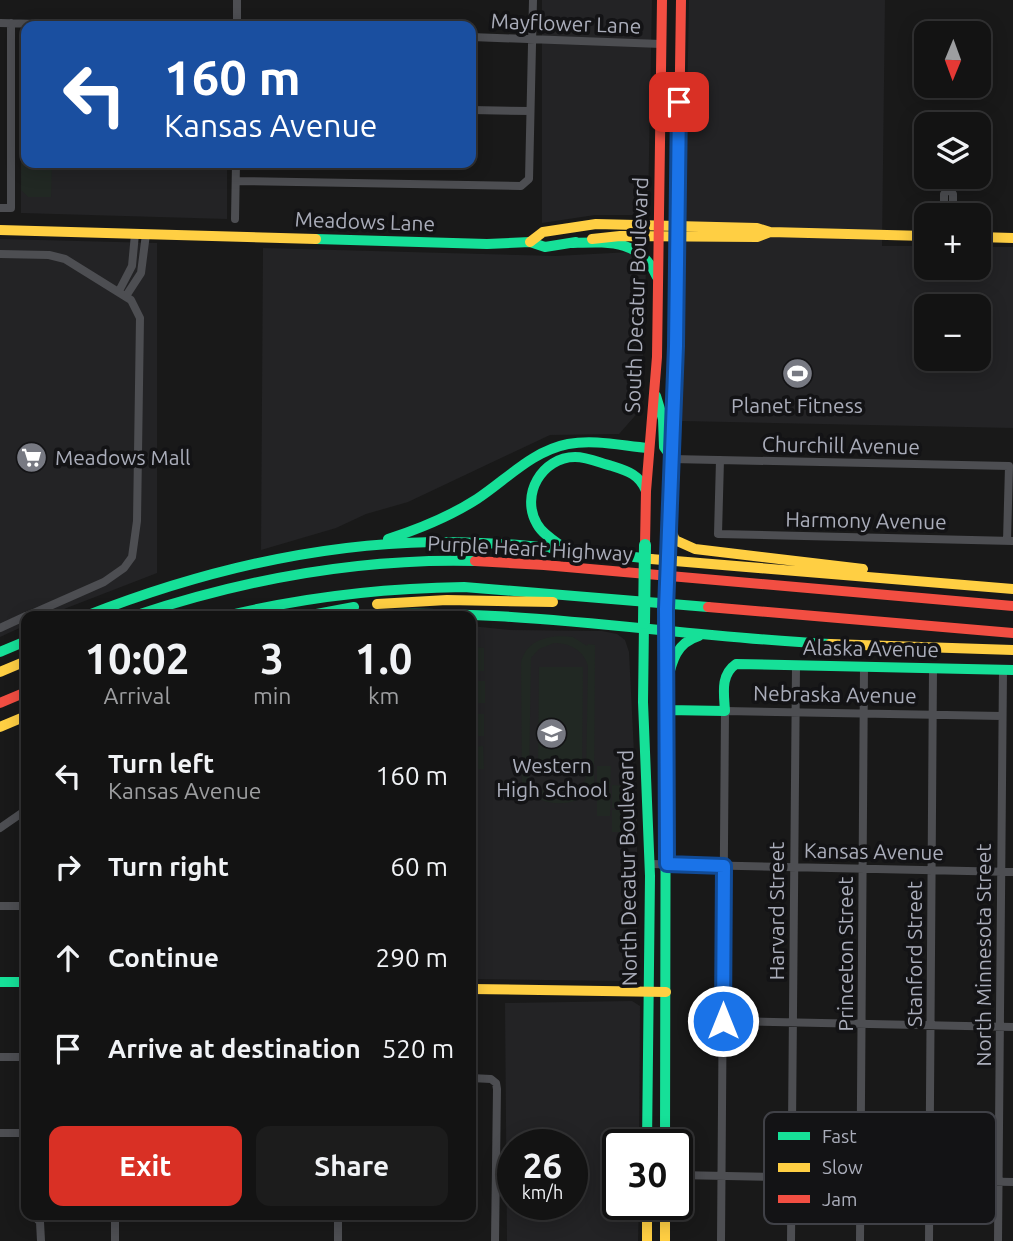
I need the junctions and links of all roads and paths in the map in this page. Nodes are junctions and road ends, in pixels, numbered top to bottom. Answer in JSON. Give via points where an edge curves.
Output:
{"nodes":[{"id":1,"x":237,"y":0,"type":"edge"},
{"id":2,"x":533,"y":0,"type":"edge"},
{"id":3,"x":663,"y":0,"type":"edge"},
{"id":4,"x":681,"y":0,"type":"edge"},
{"id":5,"x":237,"y":21,"type":"edge"},
{"id":6,"x":0,"y":23,"type":"edge"},
{"id":7,"x":11,"y":23,"type":"junction"},
{"id":8,"x":21,"y":23,"type":"edge"},
{"id":9,"x":476,"y":37,"type":"edge"},
{"id":10,"x":532,"y":39,"type":"junction"},
{"id":11,"x":661,"y":44,"type":"junction"},
{"id":12,"x":680,"y":47,"type":"junction"},
{"id":13,"x":679,"y":102,"type":"junction"},
{"id":14,"x":476,"y":110,"type":"edge"},
{"id":15,"x":530,"y":111,"type":"junction"},
{"id":16,"x":236,"y":168,"type":"edge"},
{"id":17,"x":236,"y":180,"type":"junction"},
{"id":18,"x":944,"y":203,"type":"edge"},
{"id":19,"x":953,"y":203,"type":"edge"},
{"id":20,"x":0,"y":208,"type":"edge"},
{"id":21,"x":235,"y":219,"type":"dead end"},
{"id":22,"x":0,"y":230,"type":"edge"},
{"id":23,"x":659,"y":230,"type":"junction"},
{"id":24,"x":678,"y":231,"type":"junction"},
{"id":25,"x":70,"y":232,"type":"junction"},
{"id":26,"x":140,"y":234,"type":"junction"},
{"id":27,"x":200,"y":236,"type":"junction"},
{"id":28,"x":914,"y":236,"type":"edge"},
{"id":29,"x":991,"y":237,"type":"edge"},
{"id":30,"x":1013,"y":238,"type":"edge"},
{"id":31,"x":530,"y":242,"type":"junction"},
{"id":32,"x":570,"y":243,"type":"junction"},
{"id":33,"x":0,"y":254,"type":"edge"},
{"id":34,"x":659,"y":288,"type":"junction"},
{"id":35,"x":122,"y":293,"type":"junction"},
{"id":36,"x":655,"y":391,"type":"junction"},
{"id":37,"x":649,"y":449,"type":"junction"},
{"id":38,"x":672,"y":459,"type":"junction"},
{"id":39,"x":720,"y":460,"type":"junction"},
{"id":40,"x":646,"y":491,"type":"junction"},
{"id":41,"x":669,"y":524,"type":"junction"},
{"id":42,"x":1010,"y":541,"type":"edge"},
{"id":43,"x":370,"y":545,"type":"junction"},
{"id":44,"x":569,"y":551,"type":"junction"},
{"id":45,"x":919,"y":581,"type":"junction"},
{"id":46,"x":1013,"y":589,"type":"edge"},
{"id":47,"x":645,"y":590,"type":"joint"},
{"id":48,"x":667,"y":592,"type":"joint"},
{"id":49,"x":1013,"y":606,"type":"edge"},
{"id":50,"x":705,"y":607,"type":"junction"},
{"id":51,"x":38,"y":611,"type":"edge"},
{"id":52,"x":99,"y":611,"type":"edge"},
{"id":53,"x":149,"y":611,"type":"edge"},
{"id":54,"x":251,"y":611,"type":"edge"},
{"id":55,"x":334,"y":611,"type":"edge"},
{"id":56,"x":476,"y":614,"type":"edge"},
{"id":57,"x":21,"y":619,"type":"edge"},
{"id":58,"x":644,"y":626,"type":"junction"},
{"id":59,"x":0,"y":628,"type":"edge"},
{"id":60,"x":666,"y":628,"type":"junction"},
{"id":61,"x":1013,"y":633,"type":"edge"},
{"id":62,"x":704,"y":635,"type":"junction"},
{"id":63,"x":21,"y":643,"type":"edge"},
{"id":64,"x":1013,"y":650,"type":"edge"},
{"id":65,"x":0,"y":653,"type":"edge"},
{"id":66,"x":21,"y":663,"type":"edge"},
{"id":67,"x":796,"y":666,"type":"junction"},
{"id":68,"x":864,"y":667,"type":"junction"},
{"id":69,"x":933,"y":668,"type":"junction"},
{"id":70,"x":1008,"y":670,"type":"edge"},
{"id":71,"x":0,"y":672,"type":"edge"},
{"id":72,"x":667,"y":682,"type":"junction"},
{"id":73,"x":21,"y":694,"type":"edge"},
{"id":74,"x":0,"y":703,"type":"edge"},
{"id":75,"x":667,"y":710,"type":"junction"},
{"id":76,"x":725,"y":711,"type":"junction"},
{"id":77,"x":795,"y":712,"type":"junction"},
{"id":78,"x":864,"y":714,"type":"junction"},
{"id":79,"x":933,"y":715,"type":"junction"},
{"id":80,"x":1002,"y":716,"type":"junction"},
{"id":81,"x":21,"y":718,"type":"edge"},
{"id":82,"x":0,"y":727,"type":"edge"},
{"id":83,"x":21,"y":813,"type":"edge"},
{"id":84,"x":0,"y":828,"type":"edge"},
{"id":85,"x":650,"y":864,"type":"junction"},
{"id":86,"x":667,"y":864,"type":"junction"},
{"id":87,"x":724,"y":866,"type":"junction"},
{"id":88,"x":794,"y":867,"type":"junction"},
{"id":89,"x":863,"y":869,"type":"junction"},
{"id":90,"x":932,"y":870,"type":"junction"},
{"id":91,"x":1001,"y":872,"type":"junction"},
{"id":92,"x":1013,"y":872,"type":"edge"},
{"id":93,"x":0,"y":906,"type":"edge"},
{"id":94,"x":21,"y":906,"type":"edge"},
{"id":95,"x":0,"y":982,"type":"edge"},
{"id":96,"x":21,"y":982,"type":"edge"},
{"id":97,"x":476,"y":989,"type":"edge"},
{"id":98,"x":649,"y":992,"type":"junction"},
{"id":99,"x":666,"y":992,"type":"junction"},
{"id":100,"x":723,"y":1021,"type":"junction"},
{"id":101,"x":793,"y":1022,"type":"junction"},
{"id":102,"x":862,"y":1024,"type":"junction"},
{"id":103,"x":931,"y":1025,"type":"junction"},
{"id":104,"x":1000,"y":1027,"type":"junction"},
{"id":105,"x":1013,"y":1027,"type":"edge"},
{"id":106,"x":0,"y":1057,"type":"edge"},
{"id":107,"x":21,"y":1058,"type":"edge"},
{"id":108,"x":476,"y":1078,"type":"edge"},
{"id":109,"x":792,"y":1112,"type":"edge"},
{"id":110,"x":861,"y":1112,"type":"edge"},
{"id":111,"x":930,"y":1112,"type":"edge"},
{"id":112,"x":648,"y":1129,"type":"edge"},
{"id":113,"x":665,"y":1129,"type":"edge"},
{"id":114,"x":0,"y":1133,"type":"edge"},
{"id":115,"x":21,"y":1133,"type":"edge"},
{"id":116,"x":693,"y":1175,"type":"edge"},
{"id":117,"x":722,"y":1176,"type":"junction"},
{"id":118,"x":764,"y":1177,"type":"edge"},
{"id":119,"x":996,"y":1182,"type":"edge"},
{"id":120,"x":999,"y":1182,"type":"junction"},
{"id":121,"x":1013,"y":1182,"type":"edge"},
{"id":122,"x":38,"y":1220,"type":"edge"},
{"id":123,"x":115,"y":1220,"type":"edge"},
{"id":124,"x":338,"y":1220,"type":"edge"},
{"id":125,"x":647,"y":1220,"type":"edge"},
{"id":126,"x":665,"y":1220,"type":"edge"},
{"id":127,"x":41,"y":1241,"type":"edge"},
{"id":128,"x":115,"y":1241,"type":"edge"},
{"id":129,"x":338,"y":1241,"type":"edge"},
{"id":130,"x":495,"y":1241,"type":"edge"},
{"id":131,"x":647,"y":1241,"type":"edge"},
{"id":132,"x":665,"y":1241,"type":"edge"},
{"id":133,"x":721,"y":1241,"type":"edge"},
{"id":134,"x":998,"y":1241,"type":"edge"}],
"edges":[{"from":1,"to":5,"type":"street"},
{"from":2,"to":10,"type":"street"},
{"from":3,"to":11,"type":"main road","name":"South Decatur Boulevard"},
{"from":3,"to":12,"type":"main road","via":[[670,41]]},
{"from":4,"to":12,"type":"main road","name":"South Decatur Boulevard"},
{"from":6,"to":7,"type":"street"},
{"from":7,"to":8,"type":"street"},
{"from":7,"to":20,"type":"street","via":[[11,208]]},
{"from":9,"to":10,"type":"street","name":"Mayflower Lane"},
{"from":10,"to":11,"type":"street","name":"Mayflower Lane"},
{"from":10,"to":15,"type":"street"},
{"from":11,"to":13,"type":"main road","via":[[671,54]]},
{"from":11,"to":23,"type":"main road","name":"South Decatur Boulevard"},
{"from":12,"to":13,"type":"main road","name":"South Decatur Boulevard"},
{"from":13,"to":24,"type":"main road","name":"South Decatur Boulevard"},
{"from":14,"to":15,"type":"street"},
{"from":15,"to":17,"type":"street","via":[[529,179],[521,186]]},
{"from":16,"to":17,"type":"street"},
{"from":17,"to":21,"type":"street"},
{"from":18,"to":19,"type":"street","via":[[949,186]]},
{"from":22,"to":25,"type":"main road","name":"Meadows Lane"},
{"from":23,"to":24,"type":"main road","name":"Meadows Lane"},
{"from":23,"to":31,"type":"main road","name":"Meadows Lane","via":[[607,224],[560,228],[542,232]]},
{"from":23,"to":32,"type":"main road","name":"Meadows Lane"},
{"from":23,"to":34,"type":"main road","name":"South Decatur Boulevard"},
{"from":24,"to":28,"type":"main road","name":"Meadows Lane","via":[[757,237],[770,232]]},
{"from":24,"to":38,"type":"main road","name":"South Decatur Boulevard"},
{"from":25,"to":26,"type":"main road","name":"Meadows Lane"},
{"from":25,"to":27,"type":"main road","name":"Meadows Lane","via":[[107,227],[175,229]]},
{"from":26,"to":27,"type":"main road","name":"Meadows Lane"},
{"from":26,"to":35,"type":"street"},
{"from":27,"to":31,"type":"main road","name":"Meadows Lane"},
{"from":29,"to":30,"type":"main road"},
{"from":31,"to":32,"type":"main road","name":"Meadows Lane","via":[[545,247]]},
{"from":32,"to":34,"type":"main road","via":[[638,249],[652,264]]},
{"from":33,"to":35,"type":"street","via":[[57,257]]},
{"from":34,"to":36,"type":"main road","name":"South Decatur Boulevard"},
{"from":35,"to":51,"type":"street","via":[[135,303],[140,318],[134,552],[115,576]]},
{"from":36,"to":37,"type":"main road","name":"South Decatur Boulevard"},
{"from":36,"to":38,"type":"main road","via":[[664,447]]},
{"from":37,"to":38,"type":"main road"},
{"from":37,"to":40,"type":"main road","name":"South Decatur Boulevard"},
{"from":37,"to":43,"type":"main road","via":[[585,443],[547,450],[460,509],[422,528]]},
{"from":38,"to":39,"type":"street","name":"Churchill Avenue"},
{"from":38,"to":41,"type":"main road","name":"South Decatur Boulevard"},
{"from":39,"to":42,"type":"street","name":"Churchill Avenue","via":[[1009,466]]},
{"from":39,"to":42,"type":"street","name":"Harmony Avenue","via":[[718,534]]},
{"from":40,"to":44,"type":"main road","via":[[634,474],[585,458],[562,459],[548,466],[532,488],[533,515],[545,534]]},
{"from":40,"to":47,"type":"main road","name":"South Decatur Boulevard","bridge":true},
{"from":41,"to":45,"type":"main road","via":[[676,540],[695,549],[839,565]]},
{"from":41,"to":48,"type":"main road","name":"South Decatur Boulevard","bridge":true},
{"from":43,"to":44,"type":"main road","via":[[462,542]]},
{"from":43,"to":52,"type":"main road","via":[[223,569]]},
{"from":44,"to":45,"type":"main road"},
{"from":45,"to":46,"type":"main road"},
{"from":47,"to":58,"type":"main road","name":"North Decatur Boulevard","bridge":true},
{"from":48,"to":60,"type":"main road","name":"North Decatur Boulevard","bridge":true},
{"from":49,"to":53,"type":"main road","name":"Purple Heart Highway","via":[[521,564],[429,561],[349,565],[271,577]]},
{"from":50,"to":54,"type":"main road","name":"Purple Heart Highway","via":[[430,587],[327,596]]},
{"from":50,"to":55,"type":"main road","via":[[430,600]]},
{"from":50,"to":61,"type":"main road","name":"Purple Heart Highway"},
{"from":56,"to":58,"type":"main road"},
{"from":57,"to":59,"type":"street"},
{"from":58,"to":60,"type":"main road"},
{"from":58,"to":85,"type":"main road","name":"North Decatur Boulevard"},
{"from":60,"to":62,"type":"main road"},
{"from":60,"to":72,"type":"main road","name":"North Decatur Boulevard"},
{"from":62,"to":64,"type":"main road"},
{"from":62,"to":72,"type":"main road","via":[[680,645]]},
{"from":63,"to":65,"type":"main road"},
{"from":66,"to":71,"type":"main road"},
{"from":67,"to":68,"type":"main road","name":"Alaska Avenue"},
{"from":67,"to":76,"type":"main road","name":"Alaska Avenue","via":[[738,664],[729,668]]},
{"from":67,"to":77,"type":"street","name":"Harvard Street"},
{"from":68,"to":69,"type":"main road","name":"Alaska Avenue"},
{"from":68,"to":78,"type":"street","name":"Princeton Street"},
{"from":69,"to":70,"type":"main road","name":"Alaska Avenue"},
{"from":69,"to":79,"type":"street","name":"Stanford Street"},
{"from":70,"to":80,"type":"street","name":"North Minnesota Street"},
{"from":72,"to":75,"type":"main road","name":"North Decatur Boulevard"},
{"from":73,"to":74,"type":"main road"},
{"from":75,"to":76,"type":"main road","name":"Nebraska Avenue"},
{"from":75,"to":86,"type":"main road","name":"North Decatur Boulevard"},
{"from":76,"to":77,"type":"street","name":"Nebraska Avenue"},
{"from":76,"to":87,"type":"street"},
{"from":77,"to":78,"type":"street","name":"Nebraska Avenue"},
{"from":77,"to":88,"type":"street","name":"Harvard Street"},
{"from":78,"to":79,"type":"street","name":"Nebraska Avenue"},
{"from":78,"to":89,"type":"street","name":"Princeton Street"},
{"from":79,"to":80,"type":"street","name":"Nebraska Avenue"},
{"from":79,"to":90,"type":"street","name":"Stanford Street"},
{"from":80,"to":91,"type":"street","name":"North Minnesota Street"},
{"from":81,"to":82,"type":"main road"},
{"from":83,"to":84,"type":"street"},
{"from":85,"to":86,"type":"street","name":"Kansas Avenue"},
{"from":85,"to":98,"type":"main road","name":"North Decatur Boulevard"},
{"from":86,"to":87,"type":"street","name":"Kansas Avenue"},
{"from":86,"to":99,"type":"main road","name":"North Decatur Boulevard"},
{"from":87,"to":88,"type":"street","name":"Kansas Avenue"},
{"from":87,"to":100,"type":"street"},
{"from":88,"to":89,"type":"street","name":"Kansas Avenue"},
{"from":88,"to":101,"type":"street","name":"Harvard Street"},
{"from":89,"to":90,"type":"street","name":"Kansas Avenue"},
{"from":89,"to":102,"type":"street","name":"Princeton Street"},
{"from":90,"to":91,"type":"street","name":"Kansas Avenue"},
{"from":90,"to":103,"type":"street","name":"Stanford Street"},
{"from":91,"to":92,"type":"street","name":"Kansas Avenue"},
{"from":91,"to":104,"type":"street","name":"North Minnesota Street"},
{"from":93,"to":94,"type":"street"},
{"from":95,"to":96,"type":"main road"},
{"from":97,"to":98,"type":"main road"},
{"from":98,"to":99,"type":"main road"},
{"from":98,"to":112,"type":"main road","name":"North Decatur Boulevard"},
{"from":99,"to":113,"type":"main road","name":"North Decatur Boulevard"},
{"from":100,"to":101,"type":"street"},
{"from":100,"to":117,"type":"street"},
{"from":101,"to":102,"type":"street"},
{"from":101,"to":109,"type":"street","name":"Harvard Street"},
{"from":102,"to":103,"type":"street"},
{"from":102,"to":110,"type":"street","name":"Princeton Street"},
{"from":103,"to":104,"type":"street"},
{"from":103,"to":111,"type":"street","name":"Stanford Street"},
{"from":104,"to":105,"type":"street"},
{"from":104,"to":120,"type":"street","name":"North Minnesota Street"},
{"from":106,"to":107,"type":"street"},
{"from":108,"to":130,"type":"street","via":[[491,1079],[497,1089]]},
{"from":114,"to":115,"type":"street"},
{"from":116,"to":117,"type":"street"},
{"from":117,"to":118,"type":"street"},
{"from":117,"to":133,"type":"street"},
{"from":119,"to":120,"type":"street"},
{"from":120,"to":121,"type":"street"},
{"from":120,"to":134,"type":"street","name":"North Minnesota Street"},
{"from":122,"to":127,"type":"street"},
{"from":123,"to":128,"type":"street"},
{"from":124,"to":129,"type":"street"},
{"from":125,"to":131,"type":"main road"},
{"from":126,"to":132,"type":"main road"}]}
